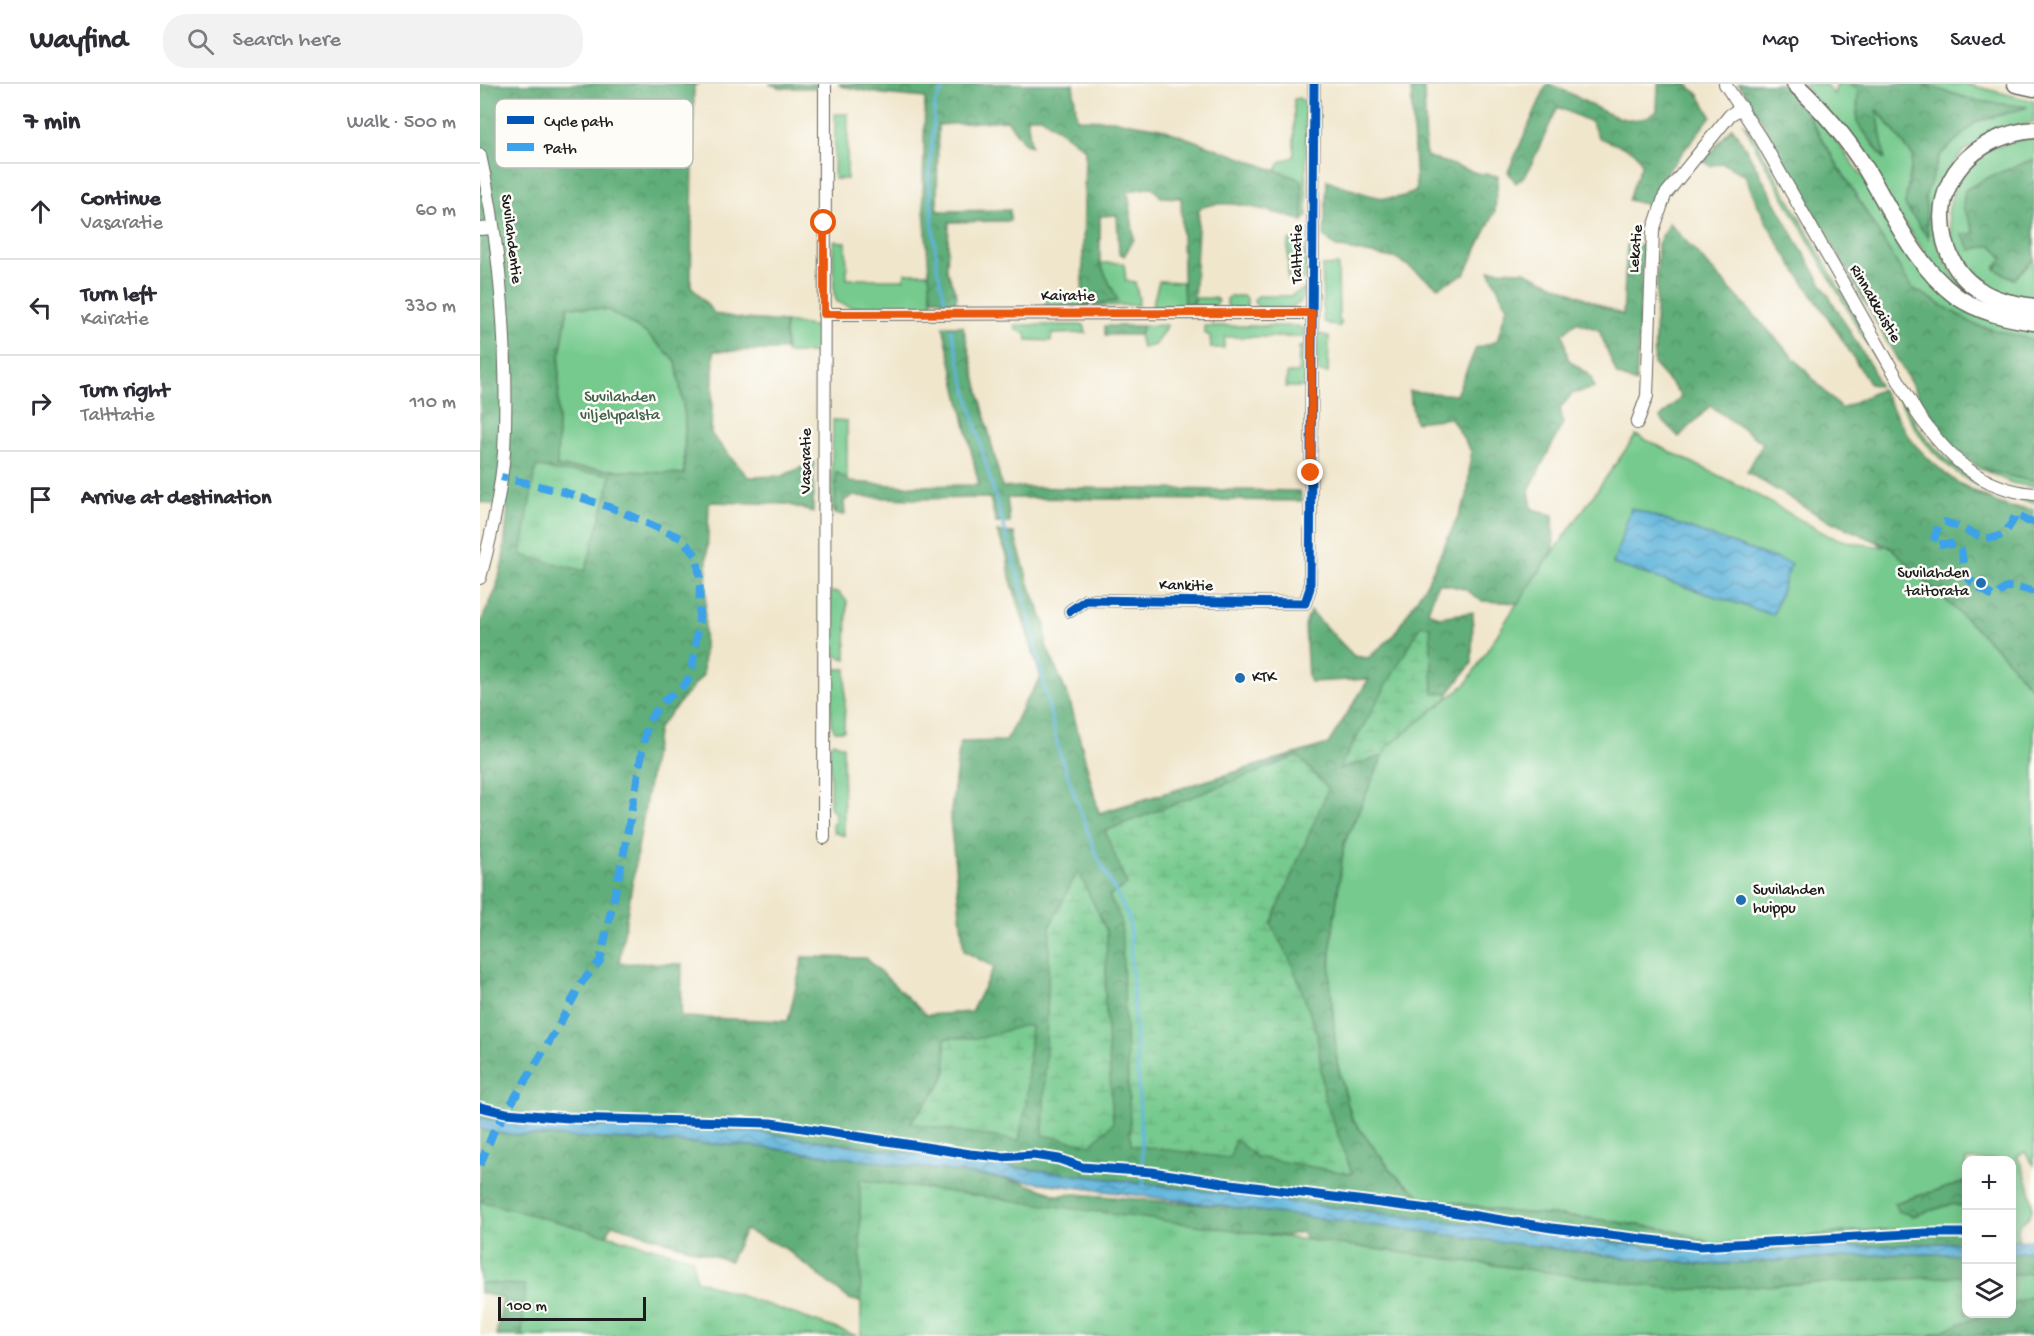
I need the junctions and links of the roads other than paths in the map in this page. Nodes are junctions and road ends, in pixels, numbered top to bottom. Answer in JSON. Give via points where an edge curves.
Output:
{"nodes":[{"id":1,"x":825,"y":84,"type":"edge"},
{"id":2,"x":1314,"y":84,"type":"edge"},
{"id":3,"x":1725,"y":84,"type":"edge"},
{"id":4,"x":1795,"y":84,"type":"edge"},
{"id":5,"x":2016,"y":84,"type":"edge"},
{"id":6,"x":2034,"y":88,"type":"edge"},
{"id":7,"x":1742,"y":107,"type":"junction"},
{"id":8,"x":2034,"y":130,"type":"edge"},
{"id":9,"x":480,"y":155,"type":"edge"},
{"id":10,"x":486,"y":228,"type":"edge"},
{"id":11,"x":2034,"y":307,"type":"edge"},
{"id":12,"x":1312,"y":313,"type":"junction"},
{"id":13,"x":824,"y":314,"type":"junction"},
{"id":14,"x":2034,"y":322,"type":"edge"},
{"id":15,"x":1637,"y":423,"type":"dead end"},
{"id":16,"x":2034,"y":494,"type":"edge"},
{"id":17,"x":495,"y":514,"type":"junction"},
{"id":18,"x":480,"y":516,"type":"edge"},
{"id":19,"x":480,"y":578,"type":"edge"},
{"id":20,"x":1305,"y":603,"type":"joint"},
{"id":21,"x":1070,"y":611,"type":"dead end"},
{"id":22,"x":824,"y":838,"type":"dead end"}],
"edges":[{"from":1,"to":13,"type":"street","name":"Vasaratie"},
{"from":2,"to":12,"type":"street","name":"Talttatie"},
{"from":3,"to":7,"type":"street","name":"Rinnakkaistie"},
{"from":4,"to":14,"type":"highway","via":[[1844,138],[1921,259],[1941,283],[1982,310]]},
{"from":5,"to":6,"type":"highway"},
{"from":7,"to":15,"type":"street","name":"Lekatie","via":[[1730,115],[1665,195],[1655,224],[1647,396]]},
{"from":7,"to":16,"type":"street","name":"Rinnakkaistie","via":[[1932,435],[1958,463],[1976,475]]},
{"from":8,"to":11,"type":"highway","via":[[2008,134],[1963,162],[1952,176],[1942,211],[1942,228],[1953,263],[1965,279],[1996,298]]},
{"from":9,"to":10,"type":"street","name":"Suvilahdentie"},
{"from":10,"to":17,"type":"street","name":"Suvilahdentie","via":[[505,357],[504,452]]},
{"from":12,"to":13,"type":"street","name":"Kairatie"},
{"from":12,"to":20,"type":"street","name":"Talttatie","via":[[1310,588]]},
{"from":13,"to":22,"type":"street","name":"Vasaratie"},
{"from":17,"to":18,"type":"street"},
{"from":17,"to":19,"type":"street","name":"Suvilahdentie"},
{"from":20,"to":21,"type":"street","name":"Kankitie","via":[[1086,600]]}]}
